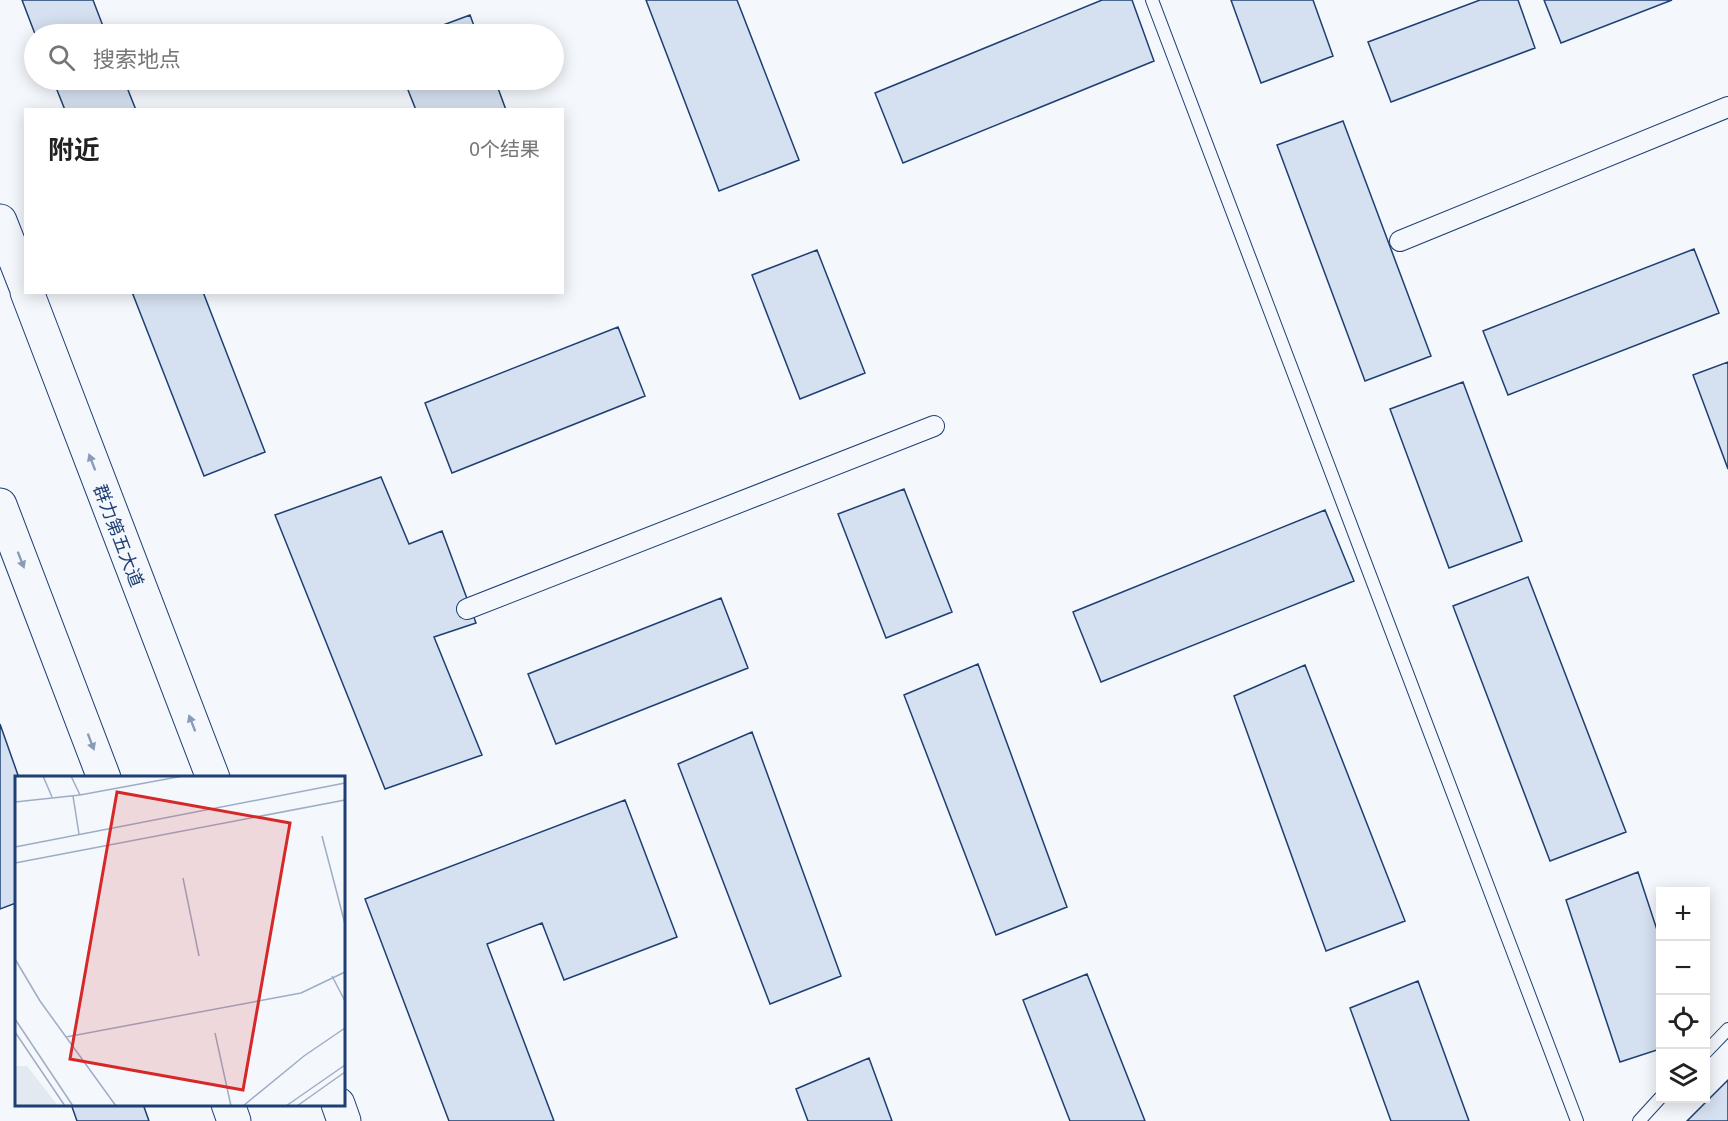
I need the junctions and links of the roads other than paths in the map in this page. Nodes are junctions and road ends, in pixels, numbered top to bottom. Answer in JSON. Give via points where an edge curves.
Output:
{"nodes":[{"id":1,"x":1152,"y":0,"type":"edge"},
{"id":2,"x":1728,"y":107,"type":"edge"},
{"id":3,"x":0,"y":221,"type":"edge"},
{"id":4,"x":1400,"y":241,"type":"dead end"},
{"id":5,"x":24,"y":282,"type":"edge"},
{"id":6,"x":28,"y":294,"type":"edge"},
{"id":7,"x":934,"y":426,"type":"dead end"},
{"id":8,"x":0,"y":505,"type":"edge"},
{"id":9,"x":466,"y":609,"type":"dead end"},
{"id":10,"x":104,"y":776,"type":"edge"},
{"id":11,"x":213,"y":776,"type":"edge"},
{"id":12,"x":1728,"y":1029,"type":"edge"},
{"id":13,"x":1709,"y":1049,"type":"edge"},
{"id":14,"x":1656,"y":1102,"type":"edge"},
{"id":15,"x":229,"y":1106,"type":"edge"},
{"id":16,"x":339,"y":1106,"type":"edge"},
{"id":17,"x":234,"y":1121,"type":"edge"},
{"id":18,"x":344,"y":1121,"type":"edge"},
{"id":19,"x":1576,"y":1121,"type":"edge"},
{"id":20,"x":1639,"y":1121,"type":"edge"}],
"edges":[{"from":1,"to":19,"type":"lane"},
{"from":2,"to":4,"type":"street"},
{"from":3,"to":5,"type":"main road"},
{"from":11,"to":6,"type":"main road","name":"群力第五大道","one_way":true},
{"from":7,"to":9,"type":"street"},
{"from":8,"to":10,"type":"main road","one_way":true},
{"from":12,"to":13,"type":"lane"},
{"from":14,"to":20,"type":"lane"},
{"from":15,"to":17,"type":"main road"},
{"from":16,"to":18,"type":"main road"}]}
